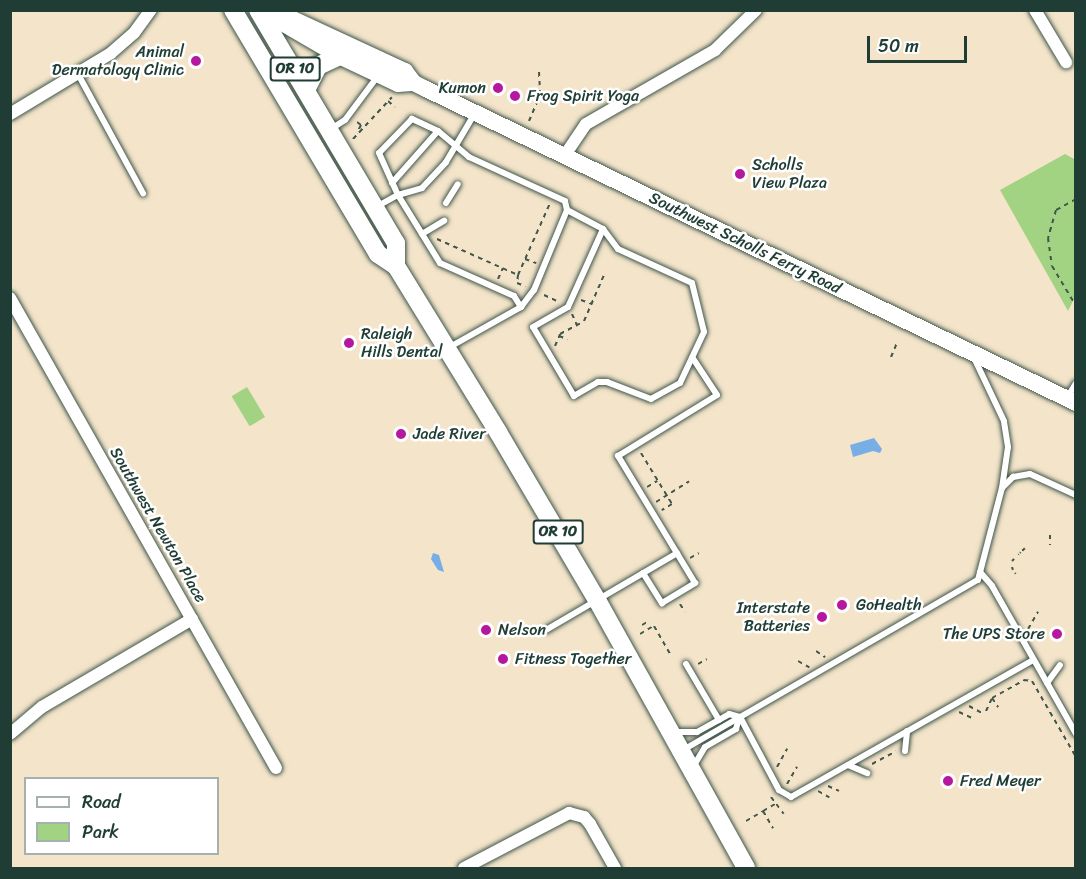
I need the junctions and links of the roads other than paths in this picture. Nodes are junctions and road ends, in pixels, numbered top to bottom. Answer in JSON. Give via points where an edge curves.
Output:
{"nodes":[{"id":1,"x":151,"y":10,"type":"edge"},
{"id":2,"x":233,"y":10,"type":"edge"},
{"id":3,"x":259,"y":10,"type":"edge"},
{"id":4,"x":273,"y":10,"type":"edge"},
{"id":5,"x":756,"y":10,"type":"edge"},
{"id":6,"x":1035,"y":10,"type":"edge"},
{"id":7,"x":339,"y":56,"type":"junction"},
{"id":8,"x":1066,"y":62,"type":"dead end"},
{"id":9,"x":78,"y":74,"type":"junction"},
{"id":10,"x":378,"y":75,"type":"junction"},
{"id":11,"x":414,"y":83,"type":"junction"},
{"id":12,"x":307,"y":88,"type":"junction"},
{"id":13,"x":475,"y":112,"type":"junction"},
{"id":14,"x":10,"y":114,"type":"edge"},
{"id":15,"x":330,"y":129,"type":"junction"},
{"id":16,"x":438,"y":131,"type":"junction"},
{"id":17,"x":457,"y":147,"type":"junction"},
{"id":18,"x":566,"y":155,"type":"junction"},
{"id":19,"x":392,"y":183,"type":"junction"},
{"id":20,"x":458,"y":184,"type":"dead end"},
{"id":21,"x":143,"y":193,"type":"dead end"},
{"id":22,"x":398,"y":195,"type":"junction"},
{"id":23,"x":446,"y":203,"type":"dead end"},
{"id":24,"x":375,"y":207,"type":"junction"},
{"id":25,"x":567,"y":210,"type":"junction"},
{"id":26,"x":440,"y":222,"type":"dead end"},
{"id":27,"x":603,"y":229,"type":"junction"},
{"id":28,"x":422,"y":234,"type":"junction"},
{"id":29,"x":396,"y":266,"type":"junction"},
{"id":30,"x":10,"y":298,"type":"edge"},
{"id":31,"x":521,"y":307,"type":"junction"},
{"id":32,"x":447,"y":348,"type":"junction"},
{"id":33,"x":970,"y":352,"type":"junction"},
{"id":34,"x":692,"y":357,"type":"junction"},
{"id":35,"x":1076,"y":383,"type":"edge"},
{"id":36,"x":1071,"y":401,"type":"edge"},
{"id":37,"x":1002,"y":488,"type":"junction"},
{"id":38,"x":1076,"y":495,"type":"edge"},
{"id":39,"x":677,"y":553,"type":"junction"},
{"id":40,"x":643,"y":573,"type":"junction"},
{"id":41,"x":980,"y":573,"type":"junction"},
{"id":42,"x":597,"y":600,"type":"junction"},
{"id":43,"x":192,"y":619,"type":"junction"},
{"id":44,"x":546,"y":630,"type":"dead end"},
{"id":45,"x":1034,"y":660,"type":"junction"},
{"id":46,"x":686,"y":664,"type":"dead end"},
{"id":47,"x":1059,"y":665,"type":"dead end"},
{"id":48,"x":1047,"y":683,"type":"junction"},
{"id":49,"x":740,"y":717,"type":"junction"},
{"id":50,"x":719,"y":720,"type":"junction"},
{"id":51,"x":907,"y":731,"type":"junction"},
{"id":52,"x":671,"y":732,"type":"junction"},
{"id":53,"x":10,"y":734,"type":"edge"},
{"id":54,"x":1076,"y":734,"type":"edge"},
{"id":55,"x":681,"y":751,"type":"junction"},
{"id":56,"x":904,"y":752,"type":"dead end"},
{"id":57,"x":848,"y":765,"type":"junction"},
{"id":58,"x":276,"y":768,"type":"dead end"},
{"id":59,"x":691,"y":770,"type":"junction"},
{"id":60,"x":868,"y":770,"type":"road end"},
{"id":61,"x":464,"y":868,"type":"edge"},
{"id":62,"x":615,"y":868,"type":"edge"},
{"id":63,"x":746,"y":868,"type":"edge"}],
"edges":[{"from":1,"to":9,"type":"street","via":[[124,42]]},
{"from":2,"to":29,"type":"main road","number":"OR 10","via":[[378,254]]},
{"from":3,"to":7,"type":"main road","name":"Southwest Scholls Ferry Road"},
{"from":3,"to":12,"type":"main road","number":"OR 10"},
{"from":4,"to":11,"type":"main road","name":"Southwest Scholls Ferry Road","via":[[405,71]]},
{"from":5,"to":18,"type":"street","via":[[715,50],[586,124]]},
{"from":6,"to":8,"type":"street"},
{"from":7,"to":10,"type":"main road","name":"Southwest Scholls Ferry Road"},
{"from":7,"to":12,"type":"main road","via":[[318,66]]},
{"from":9,"to":14,"type":"street"},
{"from":9,"to":21,"type":"lane"},
{"from":10,"to":11,"type":"main road","name":"Southwest Scholls Ferry Road","via":[[398,84]]},
{"from":10,"to":15,"type":"lane","via":[[345,120]]},
{"from":11,"to":13,"type":"main road","name":"Southwest Scholls Ferry Road"},
{"from":12,"to":15,"type":"main road","number":"OR 10"},
{"from":13,"to":17,"type":"lane"},
{"from":13,"to":18,"type":"main road","name":"Southwest Scholls Ferry Road"},
{"from":15,"to":24,"type":"main road","number":"OR 10"},
{"from":16,"to":17,"type":"lane"},
{"from":16,"to":19,"type":"lane"},
{"from":16,"to":19,"type":"lane","via":[[412,119],[379,153]]},
{"from":17,"to":22,"type":"lane","via":[[422,188]]},
{"from":17,"to":25,"type":"lane","via":[[469,158],[565,201]]},
{"from":18,"to":33,"type":"main road","name":"Southwest Scholls Ferry Road"},
{"from":19,"to":22,"type":"lane"},
{"from":20,"to":23,"type":"lane"},
{"from":22,"to":24,"type":"lane"},
{"from":22,"to":28,"type":"lane"},
{"from":24,"to":29,"type":"main road","number":"OR 10","via":[[396,243]]},
{"from":25,"to":27,"type":"lane"},
{"from":25,"to":31,"type":"lane","via":[[534,290]]},
{"from":26,"to":28,"type":"lane"},
{"from":27,"to":34,"type":"lane","via":[[618,249],[692,283],[704,332]]},
{"from":27,"to":34,"type":"lane","via":[[568,307],[533,327],[574,396],[598,382],[607,382],[651,399],[680,383]]},
{"from":28,"to":31,"type":"lane","via":[[440,263],[514,296]]},
{"from":29,"to":32,"type":"main road","number":"OR 10"},
{"from":30,"to":43,"type":"street","name":"Southwest Newton Place"},
{"from":31,"to":32,"type":"lane"},
{"from":32,"to":42,"type":"main road","number":"OR 10"},
{"from":33,"to":36,"type":"main road","name":"Southwest Scholls Ferry Road"},
{"from":33,"to":37,"type":"lane","via":[[987,379],[1004,421],[1008,447]]},
{"from":34,"to":39,"type":"lane","via":[[717,395],[618,456]]},
{"from":35,"to":36,"type":"lane"},
{"from":37,"to":38,"type":"lane","via":[[1012,477],[1030,474]]},
{"from":37,"to":41,"type":"lane"},
{"from":39,"to":40,"type":"lane"},
{"from":39,"to":40,"type":"lane","via":[[695,583],[662,603]]},
{"from":40,"to":42,"type":"lane"},
{"from":41,"to":45,"type":"lane"},
{"from":41,"to":49,"type":"lane","via":[[976,583]]},
{"from":42,"to":44,"type":"lane"},
{"from":42,"to":52,"type":"main road","number":"OR 10"},
{"from":43,"to":53,"type":"street","via":[[42,707]]},
{"from":43,"to":58,"type":"street","name":"Southwest Newton Place"},
{"from":45,"to":48,"type":"lane"},
{"from":45,"to":51,"type":"lane"},
{"from":46,"to":50,"type":"lane"},
{"from":47,"to":48,"type":"lane"},
{"from":48,"to":54,"type":"lane"},
{"from":49,"to":50,"type":"lane","via":[[729,714]]},
{"from":49,"to":55,"type":"lane"},
{"from":49,"to":57,"type":"lane","via":[[782,794],[791,797]]},
{"from":49,"to":59,"type":"lane","via":[[736,729],[705,747]]},
{"from":50,"to":52,"type":"lane","via":[[697,732]]},
{"from":51,"to":56,"type":"lane"},
{"from":51,"to":57,"type":"lane"},
{"from":52,"to":55,"type":"main road","number":"OR 10"},
{"from":55,"to":59,"type":"main road","number":"OR 10"},
{"from":57,"to":60,"type":"lane"},
{"from":59,"to":63,"type":"main road","number":"OR 10"},
{"from":61,"to":62,"type":"street","via":[[560,815],[577,814],[590,824]]}]}
